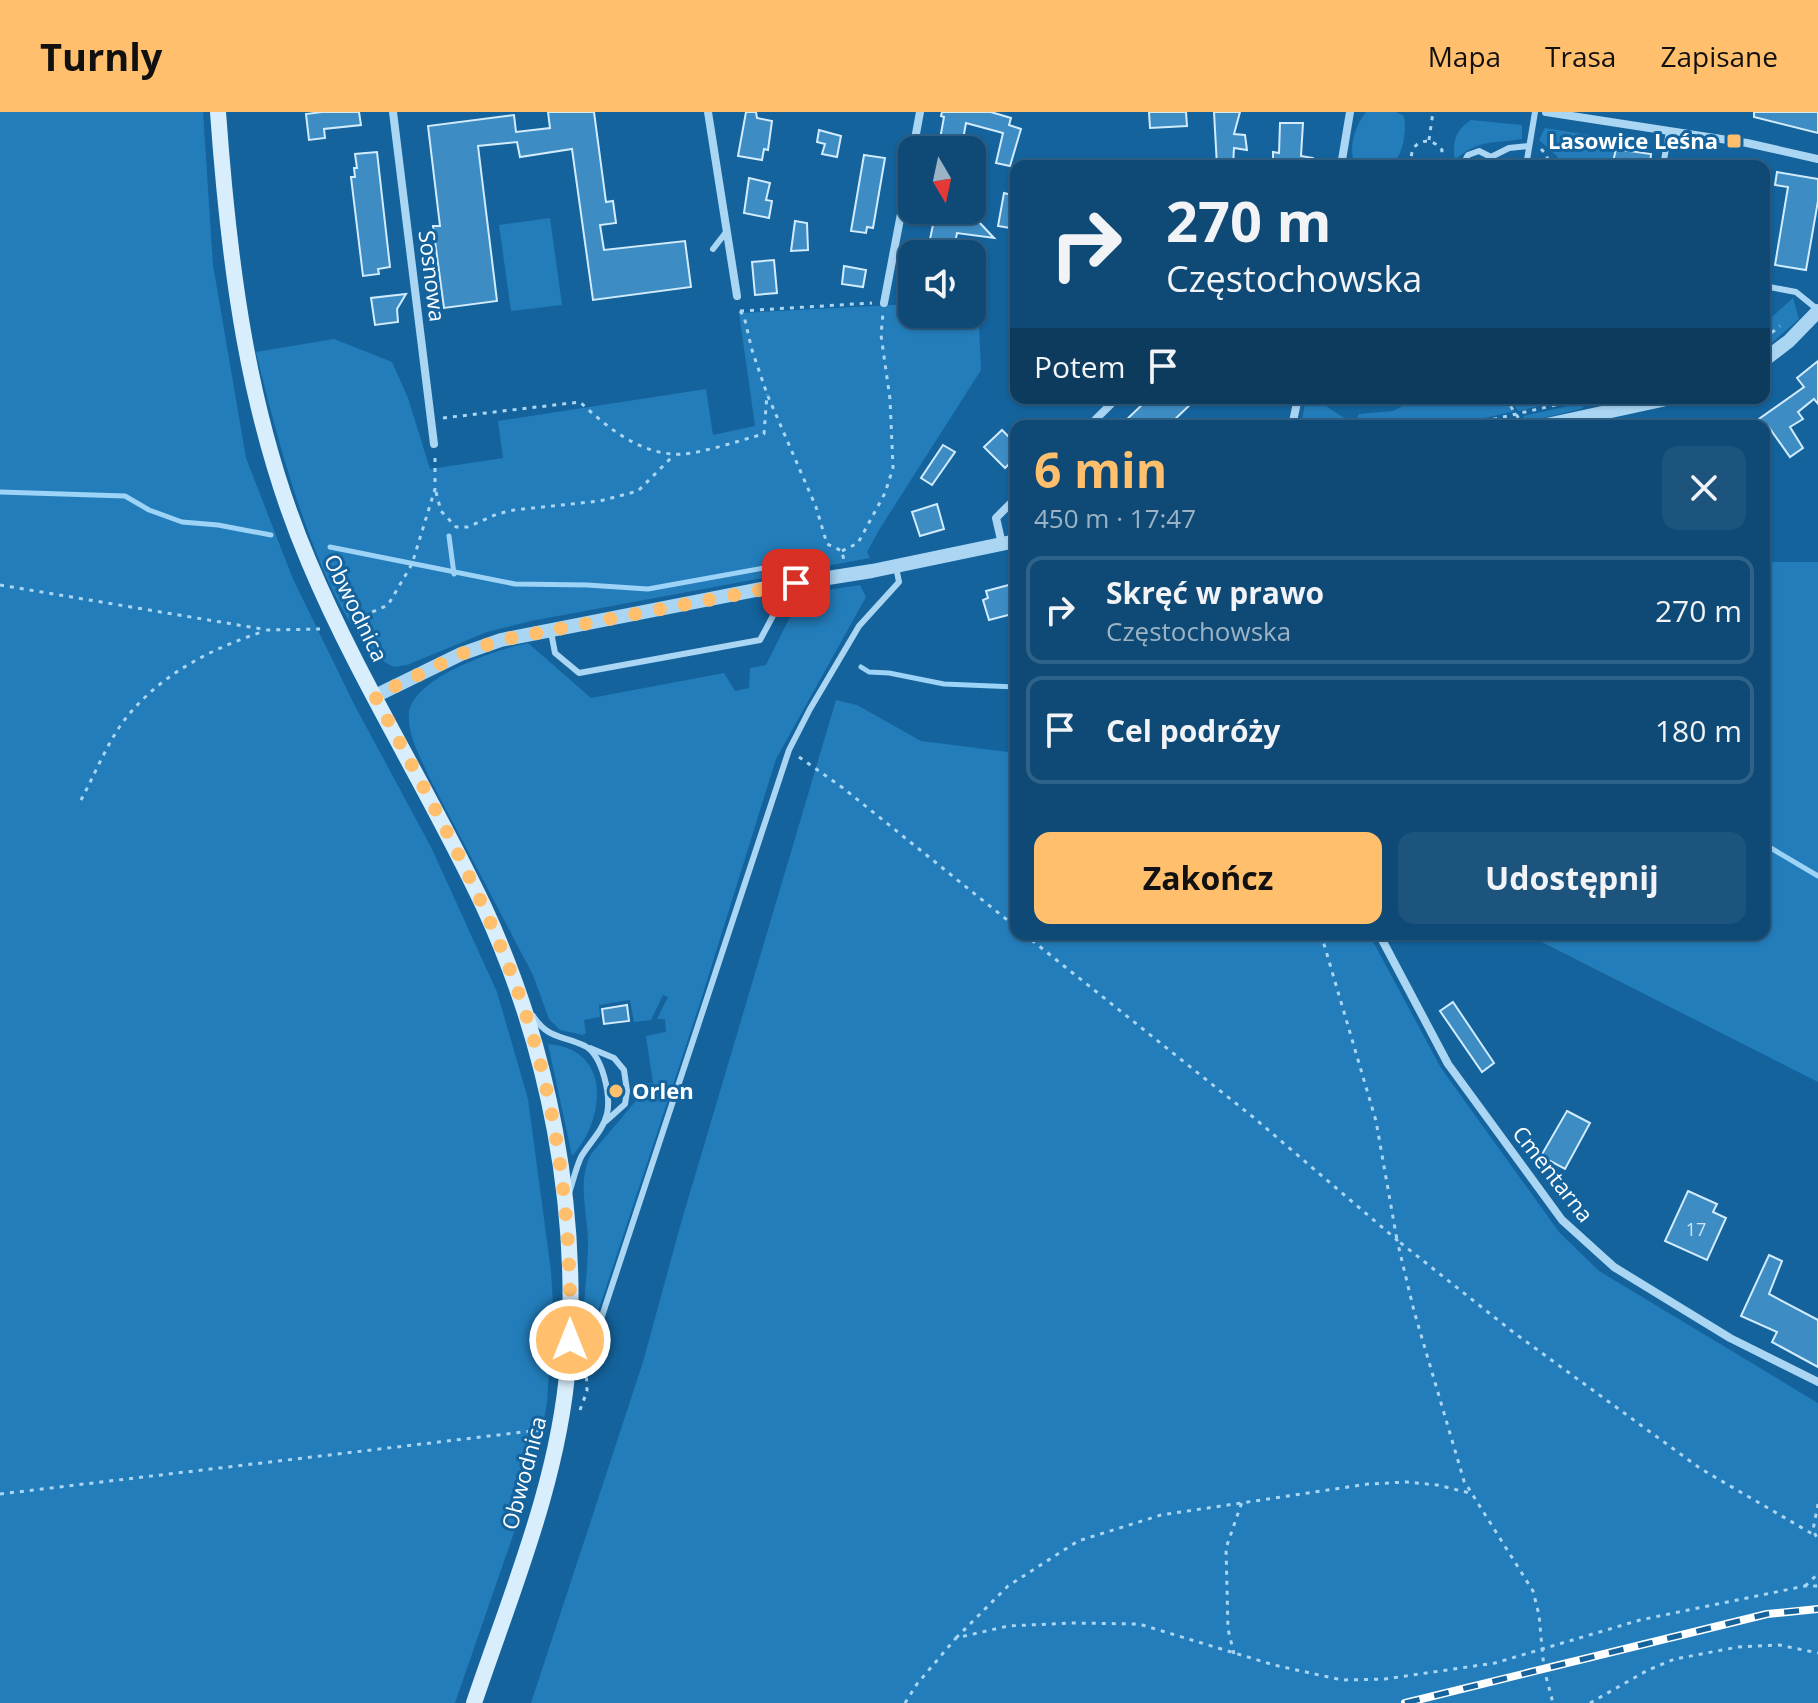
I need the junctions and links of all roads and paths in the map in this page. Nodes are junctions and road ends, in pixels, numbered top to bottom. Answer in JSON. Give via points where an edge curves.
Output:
{"nodes":[{"id":1,"x":218,"y":112,"type":"edge"},
{"id":2,"x":393,"y":112,"type":"edge"},
{"id":3,"x":708,"y":112,"type":"edge"},
{"id":4,"x":920,"y":112,"type":"edge"},
{"id":5,"x":1350,"y":112,"type":"edge"},
{"id":6,"x":1433,"y":112,"type":"edge"},
{"id":7,"x":1535,"y":112,"type":"edge"},
{"id":8,"x":1546,"y":112,"type":"edge"},
{"id":9,"x":1573,"y":114,"type":"edge"},
{"id":10,"x":1669,"y":131,"type":"junction"},
{"id":11,"x":915,"y":136,"type":"edge"},
{"id":12,"x":1429,"y":140,"type":"junction"},
{"id":13,"x":1529,"y":146,"type":"junction"},
{"id":14,"x":1491,"y":157,"type":"junction"},
{"id":15,"x":1818,"y":159,"type":"edge"},
{"id":16,"x":1342,"y":160,"type":"edge"},
{"id":17,"x":1411,"y":160,"type":"edge"},
{"id":18,"x":1441,"y":160,"type":"edge"},
{"id":19,"x":1464,"y":160,"type":"edge"},
{"id":20,"x":1492,"y":160,"type":"edge"},
{"id":21,"x":1527,"y":160,"type":"edge"},
{"id":22,"x":1548,"y":160,"type":"edge"},
{"id":23,"x":1664,"y":160,"type":"edge"},
{"id":24,"x":899,"y":224,"type":"edge"},
{"id":25,"x":727,"y":231,"type":"junction"},
{"id":26,"x":713,"y":249,"type":"dead end"},
{"id":27,"x":1770,"y":287,"type":"edge"},
{"id":28,"x":737,"y":296,"type":"dead end"},
{"id":29,"x":884,"y":303,"type":"junction"},
{"id":30,"x":1818,"y":311,"type":"edge"},
{"id":31,"x":1770,"y":355,"type":"edge"},
{"id":32,"x":767,"y":394,"type":"junction"},
{"id":33,"x":1111,"y":404,"type":"edge"},
{"id":34,"x":1510,"y":404,"type":"edge"},
{"id":35,"x":1558,"y":404,"type":"edge"},
{"id":36,"x":1627,"y":404,"type":"edge"},
{"id":37,"x":1517,"y":413,"type":"junction"},
{"id":38,"x":431,"y":420,"type":"junction"},
{"id":39,"x":1095,"y":420,"type":"edge"},
{"id":40,"x":1488,"y":420,"type":"edge"},
{"id":41,"x":1521,"y":420,"type":"edge"},
{"id":42,"x":1564,"y":420,"type":"edge"},
{"id":43,"x":434,"y":444,"type":"joint"},
{"id":44,"x":674,"y":455,"type":"junction"},
{"id":45,"x":435,"y":489,"type":"junction"},
{"id":46,"x":1010,"y":504,"type":"edge"},
{"id":47,"x":1009,"y":543,"type":"edge"},
{"id":48,"x":842,"y":551,"type":"junction"},
{"id":49,"x":896,"y":566,"type":"junction"},
{"id":50,"x":846,"y":575,"type":"junction"},
{"id":51,"x":0,"y":585,"type":"edge"},
{"id":52,"x":771,"y":587,"type":"junction"},
{"id":53,"x":339,"y":627,"type":"junction"},
{"id":54,"x":268,"y":630,"type":"junction"},
{"id":55,"x":550,"y":630,"type":"junction"},
{"id":56,"x":375,"y":696,"type":"junction"},
{"id":57,"x":789,"y":750,"type":"junction"},
{"id":58,"x":81,"y":800,"type":"dead end"},
{"id":59,"x":1010,"y":922,"type":"edge"},
{"id":60,"x":1032,"y":940,"type":"edge"},
{"id":61,"x":1323,"y":940,"type":"edge"},
{"id":62,"x":1382,"y":940,"type":"edge"},
{"id":63,"x":517,"y":988,"type":"junction"},
{"id":64,"x":587,"y":1047,"type":"junction"},
{"id":65,"x":604,"y":1123,"type":"junction"},
{"id":66,"x":565,"y":1205,"type":"junction"},
{"id":67,"x":1397,"y":1240,"type":"junction"},
{"id":68,"x":601,"y":1319,"type":"joint"},
{"id":69,"x":1818,"y":1382,"type":"edge"},
{"id":70,"x":561,"y":1428,"type":"junction"},
{"id":71,"x":1470,"y":1493,"type":"junction"},
{"id":72,"x":0,"y":1494,"type":"edge"},
{"id":73,"x":1242,"y":1502,"type":"junction"},
{"id":74,"x":1818,"y":1504,"type":"edge"},
{"id":75,"x":1817,"y":1538,"type":"edge"},
{"id":76,"x":1818,"y":1574,"type":"edge"},
{"id":77,"x":1805,"y":1586,"type":"junction"},
{"id":78,"x":1818,"y":1586,"type":"edge"},
{"id":79,"x":956,"y":1638,"type":"junction"},
{"id":80,"x":1542,"y":1649,"type":"junction"},
{"id":81,"x":1818,"y":1653,"type":"edge"},
{"id":82,"x":1234,"y":1654,"type":"junction"},
{"id":83,"x":474,"y":1703,"type":"edge"},
{"id":84,"x":905,"y":1703,"type":"edge"},
{"id":85,"x":1553,"y":1703,"type":"edge"},
{"id":86,"x":1590,"y":1703,"type":"edge"}],
"edges":[{"from":1,"to":53,"type":"main road","name":"Obwodnica","via":[[225,216],[248,362],[282,492]]},
{"from":2,"to":38,"type":"street","name":"Sosnowa"},
{"from":3,"to":25,"type":"street"},
{"from":4,"to":11,"type":"street"},
{"from":5,"to":16,"type":"street"},
{"from":6,"to":12,"type":"path"},
{"from":7,"to":13,"type":"lane"},
{"from":8,"to":9,"type":"street"},
{"from":9,"to":10,"type":"street"},
{"from":10,"to":15,"type":"street"},
{"from":10,"to":23,"type":"lane"},
{"from":12,"to":17,"type":"path","via":[[1412,148]]},
{"from":12,"to":18,"type":"path","via":[[1439,145]]},
{"from":13,"to":14,"type":"lane"},
{"from":13,"to":21,"type":"lane"},
{"from":13,"to":22,"type":"path","via":[[1544,151]]},
{"from":14,"to":19,"type":"lane","via":[[1475,151]]},
{"from":14,"to":20,"type":"lane"},
{"from":24,"to":29,"type":"street"},
{"from":25,"to":26,"type":"lane"},
{"from":25,"to":28,"type":"street"},
{"from":27,"to":30,"type":"lane","via":[[1796,292]]},
{"from":29,"to":32,"type":"path","via":[[740,311]]},
{"from":29,"to":48,"type":"path","via":[[881,335],[893,468],[858,543]]},
{"from":30,"to":31,"type":"street"},
{"from":32,"to":44,"type":"path","via":[[764,434]]},
{"from":32,"to":48,"type":"path","via":[[827,544]]},
{"from":33,"to":39,"type":"street"},
{"from":34,"to":37,"type":"path"},
{"from":35,"to":37,"type":"path"},
{"from":36,"to":42,"type":"street"},
{"from":37,"to":40,"type":"path"},
{"from":37,"to":41,"type":"path"},
{"from":38,"to":43,"type":"street","name":"Sosnowa"},
{"from":38,"to":44,"type":"path","via":[[580,402],[608,428],[643,447]]},
{"from":43,"to":45,"type":"path"},
{"from":44,"to":45,"type":"path","via":[[638,491],[600,501],[514,510],[468,527],[456,527],[441,511]]},
{"from":45,"to":53,"type":"path","via":[[412,564],[388,605]]},
{"from":46,"to":47,"type":"street","via":[[996,518]]},
{"from":47,"to":49,"type":"street"},
{"from":48,"to":50,"type":"path"},
{"from":49,"to":50,"type":"street"},
{"from":49,"to":57,"type":"lane","via":[[899,582],[859,626]]},
{"from":50,"to":52,"type":"street"},
{"from":51,"to":54,"type":"path"},
{"from":52,"to":55,"type":"street"},
{"from":52,"to":55,"type":"lane","via":[[775,612],[760,640],[579,673],[555,653]]},
{"from":53,"to":54,"type":"path"},
{"from":53,"to":56,"type":"main road","name":"Obwodnica"},
{"from":54,"to":58,"type":"path","via":[[224,645],[170,675],[125,719]]},
{"from":55,"to":56,"type":"street","via":[[461,654]]},
{"from":56,"to":63,"type":"main road","name":"Obwodnica","via":[[470,878]]},
{"from":57,"to":59,"type":"path"},
{"from":57,"to":68,"type":"lane"},
{"from":60,"to":67,"type":"path"},
{"from":61,"to":67,"type":"path","via":[[1376,1121]]},
{"from":62,"to":69,"type":"street","name":"Cmentarna","via":[[1448,1064],[1562,1220],[1614,1267],[1730,1338]]},
{"from":63,"to":64,"type":"lane","via":[[544,1030]]},
{"from":63,"to":66,"type":"main road","name":"Obwodnica","via":[[546,1085]]},
{"from":64,"to":65,"type":"lane","via":[[603,1075]]},
{"from":64,"to":65,"type":"lane","via":[[614,1058],[624,1070],[625,1104]]},
{"from":65,"to":66,"type":"lane","via":[[581,1158]]},
{"from":66,"to":70,"type":"main road","name":"Obwodnica","via":[[570,1340]]},
{"from":67,"to":71,"type":"path"},
{"from":67,"to":75,"type":"path","via":[[1701,1469]]},
{"from":68,"to":70,"type":"path","via":[[586,1363],[585,1400],[575,1427]]},
{"from":70,"to":72,"type":"path"},
{"from":70,"to":83,"type":"main road","name":"Obwodnica"},
{"from":71,"to":73,"type":"path","via":[[1407,1482]]},
{"from":71,"to":80,"type":"path","via":[[1533,1591]]},
{"from":73,"to":79,"type":"path","via":[[1161,1515],[1078,1541],[1008,1586]]},
{"from":73,"to":82,"type":"path","via":[[1226,1548],[1228,1629]]},
{"from":74,"to":75,"type":"path","via":[[1813,1530]]},
{"from":76,"to":77,"type":"path"},
{"from":77,"to":78,"type":"path"},
{"from":77,"to":80,"type":"path","via":[[1640,1620]]},
{"from":79,"to":82,"type":"path","via":[[1008,1626],[1139,1624]]},
{"from":79,"to":84,"type":"path"},
{"from":80,"to":82,"type":"path","via":[[1442,1673],[1356,1680]]},
{"from":80,"to":85,"type":"path"},
{"from":81,"to":86,"type":"path","via":[[1779,1645],[1675,1659]]}]}
